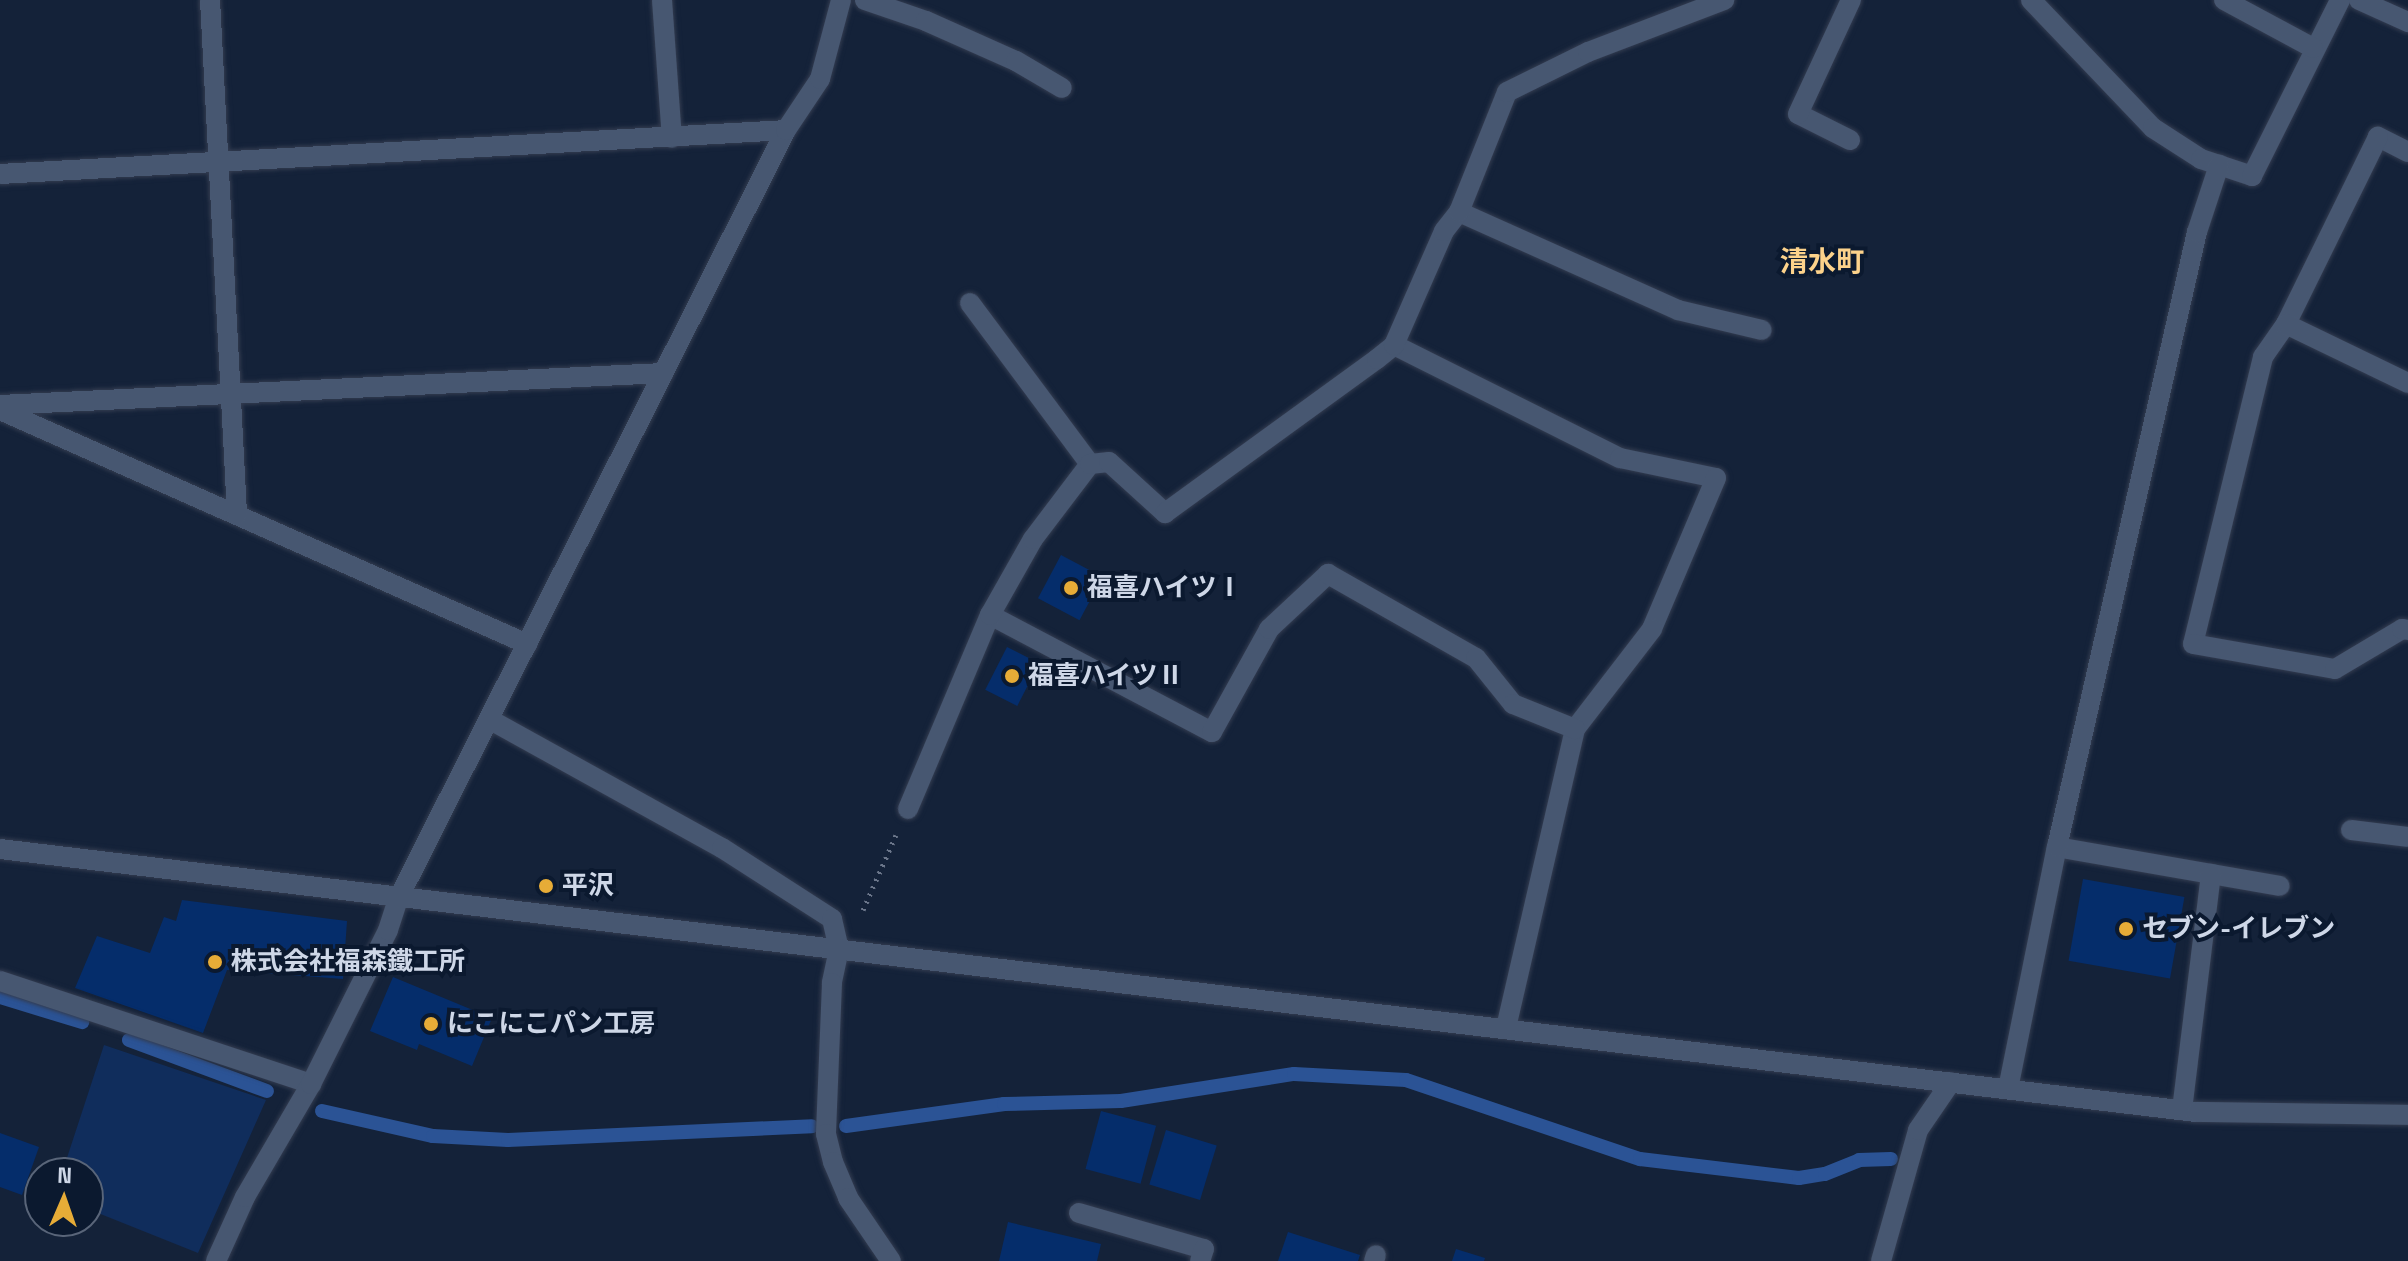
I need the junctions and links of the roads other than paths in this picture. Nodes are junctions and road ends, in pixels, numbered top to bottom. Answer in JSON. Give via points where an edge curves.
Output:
{"nodes":[{"id":1,"x":210,"y":0,"type":"edge"},
{"id":2,"x":662,"y":0,"type":"edge"},
{"id":3,"x":841,"y":0,"type":"edge"},
{"id":4,"x":865,"y":0,"type":"edge"},
{"id":5,"x":1724,"y":0,"type":"edge"},
{"id":6,"x":1851,"y":0,"type":"edge"},
{"id":7,"x":2031,"y":0,"type":"edge"},
{"id":8,"x":2224,"y":0,"type":"edge"},
{"id":9,"x":2340,"y":0,"type":"edge"},
{"id":10,"x":2359,"y":0,"type":"edge"},
{"id":11,"x":2408,"y":22,"type":"edge"},
{"id":12,"x":2313,"y":48,"type":"junction"},
{"id":13,"x":1062,"y":88,"type":"dead end"},
{"id":14,"x":786,"y":130,"type":"junction"},
{"id":15,"x":672,"y":138,"type":"junction"},
{"id":16,"x":1850,"y":140,"type":"dead end"},
{"id":17,"x":2408,"y":152,"type":"edge"},
{"id":18,"x":219,"y":163,"type":"junction"},
{"id":19,"x":2219,"y":165,"type":"junction"},
{"id":20,"x":0,"y":174,"type":"edge"},
{"id":21,"x":1459,"y":212,"type":"junction"},
{"id":22,"x":970,"y":303,"type":"dead end"},
{"id":23,"x":2286,"y":324,"type":"junction"},
{"id":24,"x":1762,"y":330,"type":"dead end"},
{"id":25,"x":1394,"y":345,"type":"junction"},
{"id":26,"x":663,"y":373,"type":"junction"},
{"id":27,"x":2408,"y":383,"type":"edge"},
{"id":28,"x":231,"y":395,"type":"junction"},
{"id":29,"x":0,"y":407,"type":"edge"},
{"id":30,"x":1090,"y":464,"type":"junction"},
{"id":31,"x":237,"y":514,"type":"junction"},
{"id":32,"x":990,"y":615,"type":"junction"},
{"id":33,"x":2408,"y":630,"type":"edge"},
{"id":34,"x":527,"y":644,"type":"junction"},
{"id":35,"x":489,"y":719,"type":"junction"},
{"id":36,"x":1575,"y":729,"type":"junction"},
{"id":37,"x":908,"y":809,"type":"road end"},
{"id":38,"x":2351,"y":830,"type":"dead end"},
{"id":39,"x":2408,"y":837,"type":"edge"},
{"id":40,"x":2057,"y":847,"type":"junction"},
{"id":41,"x":0,"y":849,"type":"edge"},
{"id":42,"x":2211,"y":874,"type":"junction"},
{"id":43,"x":2280,"y":886,"type":"dead end"},
{"id":44,"x":399,"y":897,"type":"junction"},
{"id":45,"x":839,"y":949,"type":"junction"},
{"id":46,"x":0,"y":981,"type":"edge"},
{"id":47,"x":1506,"y":1029,"type":"junction"},
{"id":48,"x":1951,"y":1082,"type":"junction"},
{"id":49,"x":311,"y":1084,"type":"junction"},
{"id":50,"x":2008,"y":1089,"type":"junction"},
{"id":51,"x":2182,"y":1110,"type":"junction"},
{"id":52,"x":2408,"y":1115,"type":"edge"},
{"id":53,"x":1079,"y":1213,"type":"dead end"},
{"id":54,"x":216,"y":1261,"type":"edge"},
{"id":55,"x":891,"y":1261,"type":"edge"},
{"id":56,"x":1200,"y":1261,"type":"edge"},
{"id":57,"x":1881,"y":1261,"type":"edge"}],
"edges":[{"from":1,"to":18,"type":"street"},
{"from":2,"to":15,"type":"street"},
{"from":3,"to":14,"type":"street","via":[[820,79]]},
{"from":4,"to":13,"type":"street","via":[[1016,61]]},
{"from":5,"to":21,"type":"street","via":[[1588,52],[1507,92]]},
{"from":6,"to":16,"type":"street","via":[[1798,114]]},
{"from":7,"to":19,"type":"street","via":[[2153,128]]},
{"from":8,"to":12,"type":"street"},
{"from":9,"to":12,"type":"street"},
{"from":10,"to":11,"type":"street"},
{"from":12,"to":19,"type":"street","via":[[2252,176]]},
{"from":14,"to":15,"type":"street"},
{"from":14,"to":26,"type":"street"},
{"from":15,"to":18,"type":"street"},
{"from":17,"to":23,"type":"street","via":[[2378,137]]},
{"from":18,"to":20,"type":"street"},
{"from":18,"to":28,"type":"street"},
{"from":19,"to":40,"type":"street","via":[[2197,232]]},
{"from":21,"to":24,"type":"street","via":[[1678,310]]},
{"from":21,"to":25,"type":"street","via":[[1444,231]]},
{"from":22,"to":30,"type":"street"},
{"from":23,"to":27,"type":"street"},
{"from":23,"to":33,"type":"street","via":[[2263,357],[2193,644],[2335,669]]},
{"from":25,"to":30,"type":"street","via":[[1165,513],[1109,462]]},
{"from":25,"to":36,"type":"street","via":[[1620,458],[1716,478],[1652,629]]},
{"from":26,"to":28,"type":"street"},
{"from":26,"to":34,"type":"street"},
{"from":28,"to":29,"type":"street"},
{"from":28,"to":31,"type":"street"},
{"from":29,"to":31,"type":"street"},
{"from":30,"to":32,"type":"street","via":[[1033,539]]},
{"from":31,"to":34,"type":"street"},
{"from":32,"to":36,"type":"street","via":[[1212,732],[1269,629],[1328,574],[1476,658],[1513,704]]},
{"from":32,"to":37,"type":"street"},
{"from":34,"to":35,"type":"street"},
{"from":35,"to":44,"type":"street"},
{"from":35,"to":45,"type":"street","via":[[803,898],[832,919]]},
{"from":36,"to":47,"type":"street"},
{"from":38,"to":39,"type":"street"},
{"from":40,"to":42,"type":"street"},
{"from":40,"to":50,"type":"street"},
{"from":41,"to":44,"type":"street"},
{"from":42,"to":43,"type":"street"},
{"from":42,"to":51,"type":"street"},
{"from":44,"to":45,"type":"street"},
{"from":44,"to":49,"type":"street","via":[[388,930]]},
{"from":45,"to":47,"type":"street"},
{"from":45,"to":55,"type":"street","via":[[832,983],[826,1134],[848,1198]]},
{"from":46,"to":49,"type":"street"},
{"from":47,"to":48,"type":"street"},
{"from":48,"to":50,"type":"street"},
{"from":48,"to":57,"type":"street","via":[[1918,1130]]},
{"from":49,"to":54,"type":"street","via":[[245,1197]]},
{"from":50,"to":51,"type":"street"},
{"from":51,"to":52,"type":"street"},
{"from":53,"to":56,"type":"street","via":[[1204,1249]]}]}
